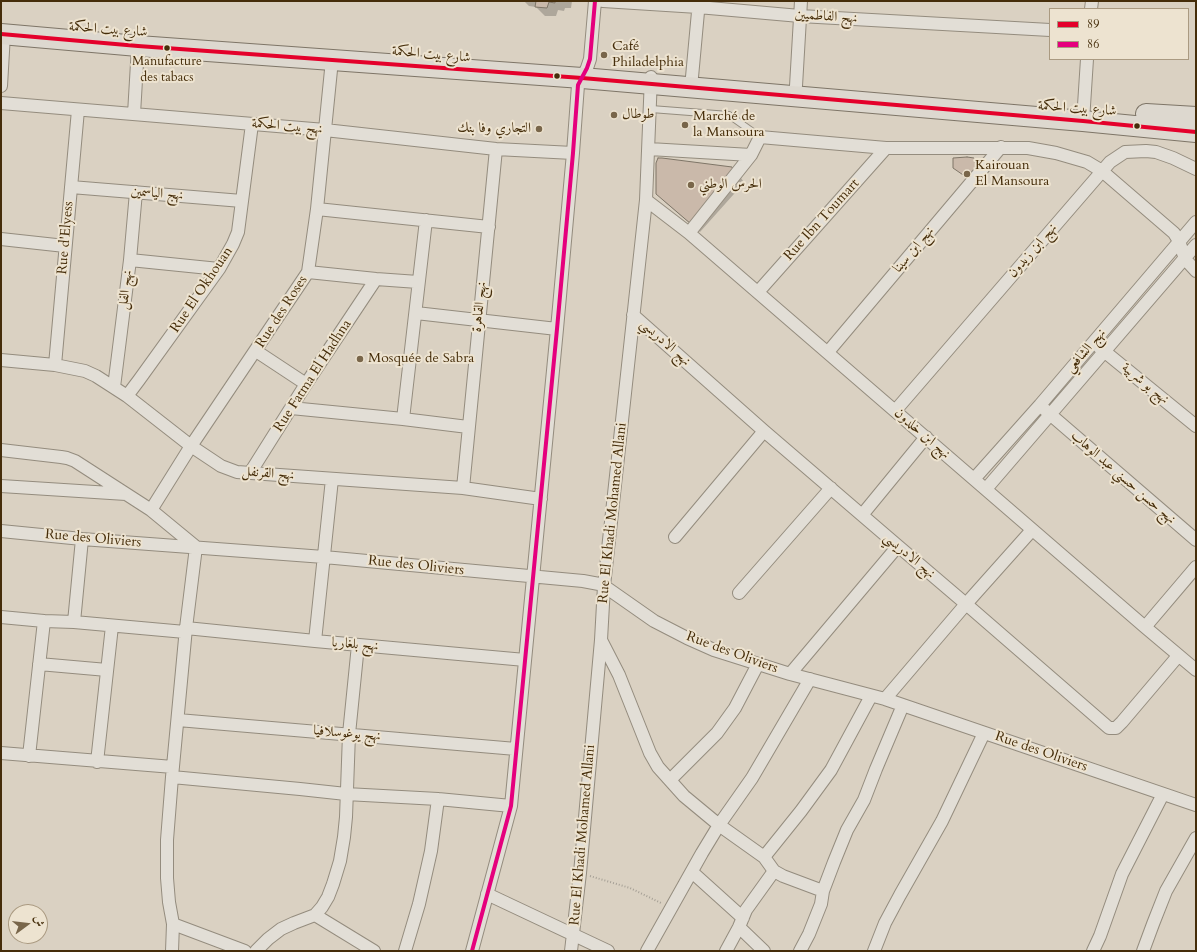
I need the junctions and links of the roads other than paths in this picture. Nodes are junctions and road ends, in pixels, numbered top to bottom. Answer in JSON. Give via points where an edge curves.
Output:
{"nodes":[{"id":1,"x":595,"y":1,"type":"edge"},
{"id":2,"x":603,"y":1,"type":"edge"},
{"id":3,"x":801,"y":1,"type":"edge"},
{"id":4,"x":698,"y":4,"type":"edge"},
{"id":5,"x":800,"y":16,"type":"junction"},
{"id":6,"x":2,"y":30,"type":"edge"},
{"id":7,"x":1049,"y":30,"type":"edge"},
{"id":8,"x":138,"y":46,"type":"junction"},
{"id":9,"x":332,"y":60,"type":"junction"},
{"id":10,"x":1087,"y":60,"type":"edge"},
{"id":11,"x":585,"y":73,"type":"junction"},
{"id":12,"x":692,"y":77,"type":"junction"},
{"id":13,"x":651,"y":79,"type":"junction"},
{"id":14,"x":1,"y":86,"type":"edge"},
{"id":15,"x":796,"y":86,"type":"junction"},
{"id":16,"x":1,"y":103,"type":"edge"},
{"id":17,"x":651,"y":109,"type":"junction"},
{"id":18,"x":78,"y":110,"type":"junction"},
{"id":19,"x":134,"y":114,"type":"junction"},
{"id":20,"x":1084,"y":115,"type":"junction"},
{"id":21,"x":1196,"y":117,"type":"edge"},
{"id":22,"x":252,"y":124,"type":"junction"},
{"id":23,"x":325,"y":130,"type":"junction"},
{"id":24,"x":1196,"y":132,"type":"edge"},
{"id":25,"x":760,"y":137,"type":"junction"},
{"id":26,"x":1001,"y":147,"type":"junction"},
{"id":27,"x":886,"y":148,"type":"junction"},
{"id":28,"x":496,"y":149,"type":"junction"},
{"id":29,"x":649,"y":149,"type":"junction"},
{"id":30,"x":573,"y":153,"type":"junction"},
{"id":31,"x":751,"y":155,"type":"junction"},
{"id":32,"x":1196,"y":169,"type":"edge"},
{"id":33,"x":1102,"y":171,"type":"junction"},
{"id":34,"x":71,"y":187,"type":"junction"},
{"id":35,"x":136,"y":192,"type":"junction"},
{"id":36,"x":646,"y":200,"type":"junction"},
{"id":37,"x":242,"y":201,"type":"junction"},
{"id":38,"x":317,"y":209,"type":"junction"},
{"id":39,"x":426,"y":220,"type":"junction"},
{"id":40,"x":1196,"y":222,"type":"edge"},
{"id":41,"x":489,"y":227,"type":"junction"},
{"id":42,"x":690,"y":233,"type":"junction"},
{"id":43,"x":1,"y":239,"type":"edge"},
{"id":44,"x":1179,"y":241,"type":"junction"},
{"id":45,"x":1196,"y":245,"type":"edge"},
{"id":46,"x":65,"y":246,"type":"junction"},
{"id":47,"x":1185,"y":258,"type":"junction"},
{"id":48,"x":130,"y":260,"type":"junction"},
{"id":49,"x":219,"y":268,"type":"junction"},
{"id":50,"x":1196,"y":271,"type":"edge"},
{"id":51,"x":308,"y":272,"type":"junction"},
{"id":52,"x":376,"y":279,"type":"junction"},
{"id":53,"x":418,"y":282,"type":"junction"},
{"id":54,"x":758,"y":292,"type":"junction"},
{"id":55,"x":416,"y":313,"type":"junction"},
{"id":56,"x":633,"y":315,"type":"junction"},
{"id":57,"x":479,"y":320,"type":"junction"},
{"id":58,"x":557,"y":329,"type":"junction"},
{"id":59,"x":1093,"y":342,"type":"junction"},
{"id":60,"x":256,"y":351,"type":"junction"},
{"id":61,"x":1104,"y":351,"type":"junction"},
{"id":62,"x":828,"y":352,"type":"junction"},
{"id":63,"x":1,"y":360,"type":"edge"},
{"id":64,"x":55,"y":365,"type":"junction"},
{"id":65,"x":306,"y":384,"type":"junction"},
{"id":66,"x":114,"y":387,"type":"junction"},
{"id":67,"x":127,"y":396,"type":"junction"},
{"id":68,"x":1040,"y":405,"type":"junction"},
{"id":69,"x":291,"y":408,"type":"junction"},
{"id":70,"x":895,"y":411,"type":"junction"},
{"id":71,"x":1050,"y":415,"type":"junction"},
{"id":72,"x":403,"y":419,"type":"junction"},
{"id":73,"x":1196,"y":426,"type":"edge"},
{"id":74,"x":468,"y":428,"type":"junction"},
{"id":75,"x":764,"y":431,"type":"junction"},
{"id":76,"x":926,"y":437,"type":"junction"},
{"id":77,"x":191,"y":446,"type":"junction"},
{"id":78,"x":1,"y":450,"type":"edge"},
{"id":79,"x":250,"y":473,"type":"junction"},
{"id":80,"x":332,"y":479,"type":"junction"},
{"id":81,"x":974,"y":479,"type":"junction"},
{"id":82,"x":1,"y":486,"type":"edge"},
{"id":83,"x":463,"y":488,"type":"junction"},
{"id":84,"x":831,"y":488,"type":"junction"},
{"id":85,"x":986,"y":489,"type":"junction"},
{"id":86,"x":127,"y":494,"type":"junction"},
{"id":87,"x":541,"y":499,"type":"junction"},
{"id":88,"x":150,"y":510,"type":"junction"},
{"id":89,"x":862,"y":515,"type":"junction"},
{"id":90,"x":1032,"y":530,"type":"junction"},
{"id":91,"x":1,"y":531,"type":"edge"},
{"id":92,"x":675,"y":537,"type":"dead end"},
{"id":93,"x":82,"y":539,"type":"junction"},
{"id":94,"x":1196,"y":540,"type":"edge"},
{"id":95,"x":898,"y":546,"type":"junction"},
{"id":96,"x":196,"y":547,"type":"junction"},
{"id":97,"x":324,"y":557,"type":"junction"},
{"id":98,"x":1196,"y":567,"type":"edge"},
{"id":99,"x":533,"y":578,"type":"junction"},
{"id":100,"x":604,"y":586,"type":"junction"},
{"id":101,"x":739,"y":593,"type":"dead end"},
{"id":102,"x":966,"y":604,"type":"junction"},
{"id":103,"x":1,"y":617,"type":"edge"},
{"id":104,"x":44,"y":621,"type":"junction"},
{"id":105,"x":74,"y":622,"type":"junction"},
{"id":106,"x":112,"y":626,"type":"junction"},
{"id":107,"x":1145,"y":627,"type":"junction"},
{"id":108,"x":186,"y":630,"type":"junction"},
{"id":109,"x":601,"y":640,"type":"junction"},
{"id":110,"x":315,"y":641,"type":"junction"},
{"id":111,"x":358,"y":645,"type":"junction"},
{"id":112,"x":1178,"y":656,"type":"junction"},
{"id":113,"x":525,"y":660,"type":"junction"},
{"id":114,"x":39,"y":664,"type":"junction"},
{"id":115,"x":758,"y":664,"type":"junction"},
{"id":116,"x":107,"y":670,"type":"junction"},
{"id":117,"x":1196,"y":670,"type":"edge"},
{"id":118,"x":790,"y":674,"type":"junction"},
{"id":119,"x":810,"y":679,"type":"junction"},
{"id":120,"x":871,"y":696,"type":"junction"},
{"id":121,"x":885,"y":699,"type":"junction"},
{"id":122,"x":903,"y":705,"type":"junction"},
{"id":123,"x":178,"y":720,"type":"junction"},
{"id":124,"x":984,"y":733,"type":"junction"},
{"id":125,"x":349,"y":734,"type":"junction"},
{"id":126,"x":516,"y":749,"type":"junction"},
{"id":127,"x":1,"y":754,"type":"edge"},
{"id":128,"x":29,"y":756,"type":"junction"},
{"id":129,"x":97,"y":762,"type":"junction"},
{"id":130,"x":172,"y":772,"type":"junction"},
{"id":131,"x":670,"y":780,"type":"junction"},
{"id":132,"x":346,"y":794,"type":"junction"},
{"id":133,"x":1163,"y":794,"type":"junction"},
{"id":134,"x":438,"y":799,"type":"junction"},
{"id":135,"x":1196,"y":805,"type":"edge"},
{"id":136,"x":511,"y":806,"type":"junction"},
{"id":137,"x":719,"y":825,"type":"junction"},
{"id":138,"x":1196,"y":838,"type":"edge"},
{"id":139,"x":764,"y":858,"type":"junction"},
{"id":140,"x":774,"y":871,"type":"junction"},
{"id":141,"x":692,"y":872,"type":"junction"},
{"id":142,"x":824,"y":891,"type":"junction"},
{"id":143,"x":487,"y":894,"type":"junction"},
{"id":144,"x":315,"y":915,"type":"junction"},
{"id":145,"x":741,"y":923,"type":"junction"},
{"id":146,"x":173,"y":924,"type":"junction"},
{"id":147,"x":574,"y":934,"type":"junction"},
{"id":148,"x":172,"y":951,"type":"edge"},
{"id":149,"x":245,"y":951,"type":"edge"},
{"id":150,"x":256,"y":951,"type":"edge"},
{"id":151,"x":374,"y":951,"type":"edge"},
{"id":152,"x":405,"y":951,"type":"edge"},
{"id":153,"x":472,"y":951,"type":"edge"},
{"id":154,"x":571,"y":951,"type":"edge"},
{"id":155,"x":608,"y":951,"type":"edge"},
{"id":156,"x":647,"y":951,"type":"edge"},
{"id":157,"x":726,"y":951,"type":"edge"},
{"id":158,"x":764,"y":951,"type":"edge"},
{"id":159,"x":800,"y":951,"type":"edge"},
{"id":160,"x":874,"y":951,"type":"edge"},
{"id":161,"x":1093,"y":951,"type":"edge"},
{"id":162,"x":1143,"y":951,"type":"edge"}],
"edges":[{"from":1,"to":11,"type":"street","via":[[590,59]]},
{"from":2,"to":4,"type":"street","name":"نهج الفاطميين"},
{"from":3,"to":5,"type":"street"},
{"from":4,"to":5,"type":"street","name":"نهج الفاطميين"},
{"from":4,"to":12,"type":"street"},
{"from":5,"to":7,"type":"street","name":"نهج الفاطميين"},
{"from":5,"to":15,"type":"street"},
{"from":6,"to":8,"type":"main road","name":"شارع بيت الحكمة"},
{"from":6,"to":11,"type":"main road","name":"شارع بيت الحكمة"},
{"from":6,"to":14,"type":"street"},
{"from":8,"to":9,"type":"main road","name":"شارع بيت الحكمة"},
{"from":8,"to":19,"type":"street"},
{"from":9,"to":11,"type":"main road","name":"شارع بيت الحكمة"},
{"from":9,"to":23,"type":"street","name":"Rue des Roses"},
{"from":10,"to":20,"type":"street"},
{"from":11,"to":13,"type":"main road","name":"شارع بيت الحكمة"},
{"from":11,"to":30,"type":"street","via":[[578,85]]},
{"from":12,"to":13,"type":"main road","name":"شارع بيت الحكمة"},
{"from":12,"to":15,"type":"main road","name":"شارع بيت الحكمة"},
{"from":13,"to":17,"type":"street","name":"Rue El Khadi Mohamed Allani"},
{"from":13,"to":20,"type":"main road","name":"شارع بيت الحكمة"},
{"from":15,"to":20,"type":"main road","name":"شارع بيت الحكمة"},
{"from":16,"to":18,"type":"street","name":"نهج بيت الحكمة"},
{"from":17,"to":25,"type":"lane","via":[[730,115]]},
{"from":17,"to":29,"type":"street","name":"Rue El Khadi Mohamed Allani"},
{"from":18,"to":19,"type":"street","name":"نهج بيت الحكمة"},
{"from":18,"to":34,"type":"street","name":"Rue d'Elyess"},
{"from":19,"to":22,"type":"street","name":"نهج بيت الحكمة"},
{"from":20,"to":21,"type":"main road","name":"شارع بيت الحكمة"},
{"from":20,"to":24,"type":"main road","name":"شارع بيت الحكمة"},
{"from":22,"to":23,"type":"street","name":"نهج بيت الحكمة"},
{"from":22,"to":37,"type":"street","name":"Rue El Okhouan"},
{"from":23,"to":28,"type":"street","name":"نهج بيت الحكمة"},
{"from":23,"to":38,"type":"street","name":"Rue des Roses"},
{"from":25,"to":27,"type":"street"},
{"from":25,"to":31,"type":"street"},
{"from":26,"to":27,"type":"street"},
{"from":26,"to":33,"type":"street","via":[[1056,153],[1087,162]]},
{"from":26,"to":62,"type":"street","name":"نهج ابن سينا"},
{"from":27,"to":54,"type":"street","name":"Rue Ibn Toumart"},
{"from":28,"to":30,"type":"street","name":"نهج بيت الحكمة"},
{"from":28,"to":41,"type":"street","name":"نهج القاهرة"},
{"from":29,"to":31,"type":"street"},
{"from":29,"to":36,"type":"street","name":"Rue El Khadi Mohamed Allani"},
{"from":30,"to":58,"type":"street"},
{"from":31,"to":42,"type":"street"},
{"from":32,"to":33,"type":"street","name":"نهج ابن زيدون","via":[[1156,152],[1133,151],[1125,152]]},
{"from":33,"to":44,"type":"street","via":[[1174,233]]},
{"from":33,"to":70,"type":"street","name":"نهج ابن زيدون"},
{"from":34,"to":35,"type":"street","name":"نهج الياسمين"},
{"from":34,"to":46,"type":"street","name":"Rue d'Elyess"},
{"from":35,"to":37,"type":"street","name":"نهج الياسمين"},
{"from":35,"to":48,"type":"street","name":"نهج الفل"},
{"from":36,"to":42,"type":"street","name":"نهج ابن خلدون"},
{"from":36,"to":56,"type":"street","name":"Rue El Khadi Mohamed Allani"},
{"from":37,"to":49,"type":"street","name":"Rue El Okhouan","via":[[238,232]]},
{"from":38,"to":39,"type":"street"},
{"from":38,"to":51,"type":"street","name":"Rue des Roses"},
{"from":39,"to":41,"type":"street"},
{"from":39,"to":53,"type":"street"},
{"from":40,"to":44,"type":"street","name":"نهج الشافعي"},
{"from":41,"to":57,"type":"street","name":"نهج القاهرة"},
{"from":42,"to":54,"type":"street","name":"نهج ابن خلدون"},
{"from":43,"to":46,"type":"street"},
{"from":44,"to":47,"type":"street"},
{"from":44,"to":59,"type":"street","name":"نهج الشافعي","via":[[1174,250]]},
{"from":45,"to":47,"type":"street","name":"نهج الشافعي"},
{"from":46,"to":64,"type":"street","name":"Rue d'Elyess"},
{"from":47,"to":50,"type":"street"},
{"from":47,"to":61,"type":"street","name":"نهج الشافعي"},
{"from":48,"to":49,"type":"street"},
{"from":48,"to":66,"type":"street","name":"نهج الفل"},
{"from":49,"to":67,"type":"street","name":"Rue El Okhouan"},
{"from":51,"to":52,"type":"street"},
{"from":51,"to":60,"type":"street","name":"Rue des Roses"},
{"from":52,"to":53,"type":"street"},
{"from":52,"to":65,"type":"street","name":"Rue Fatma El Hadhna"},
{"from":53,"to":55,"type":"street"},
{"from":54,"to":62,"type":"street","name":"نهج ابن خلدون"},
{"from":55,"to":57,"type":"street"},
{"from":55,"to":72,"type":"street"},
{"from":56,"to":75,"type":"street","name":"نهج الادريسي"},
{"from":56,"to":100,"type":"street","name":"Rue El Khadi Mohamed Allani"},
{"from":57,"to":58,"type":"street"},
{"from":57,"to":74,"type":"street","name":"نهج القاهرة"},
{"from":58,"to":87,"type":"street"},
{"from":59,"to":61,"type":"street","name":"نهج بو شربية"},
{"from":59,"to":68,"type":"street","name":"نهج الشافعي"},
{"from":60,"to":65,"type":"street"},
{"from":60,"to":77,"type":"street","name":"Rue des Roses"},
{"from":61,"to":71,"type":"street","name":"نهج الشافعي"},
{"from":61,"to":73,"type":"street","name":"نهج بو شربية"},
{"from":62,"to":70,"type":"street","name":"نهج ابن خلدون"},
{"from":63,"to":64,"type":"street","name":"نهج القرنفل"},
{"from":64,"to":66,"type":"street","name":"نهج القرنفل","via":[[85,371]]},
{"from":65,"to":69,"type":"street","name":"Rue Fatma El Hadhna"},
{"from":66,"to":67,"type":"street","name":"نهج القرنفل"},
{"from":67,"to":77,"type":"street","name":"نهج القرنفل"},
{"from":68,"to":71,"type":"street","name":"نهج حسن حسني عبد الوهاب"},
{"from":68,"to":81,"type":"street","name":"نهج الشافعي"},
{"from":69,"to":72,"type":"street"},
{"from":69,"to":79,"type":"street","name":"Rue Fatma El Hadhna"},
{"from":70,"to":76,"type":"street","name":"نهج ابن خلدون"},
{"from":71,"to":85,"type":"street","name":"نهج الشافعي"},
{"from":71,"to":94,"type":"street","name":"نهج حسن حسني عبد الوهاب"},
{"from":72,"to":74,"type":"street"},
{"from":74,"to":83,"type":"street","name":"نهج القاهرة"},
{"from":75,"to":84,"type":"street","name":"نهج الادريسي"},
{"from":75,"to":92,"type":"street"},
{"from":76,"to":81,"type":"street","name":"نهج ابن خلدون"},
{"from":76,"to":89,"type":"street"},
{"from":77,"to":79,"type":"street","name":"نهج القرنفل","via":[[221,466],[237,472]]},
{"from":77,"to":88,"type":"street","name":"Rue des Roses"},
{"from":78,"to":86,"type":"street","via":[[67,458]]},
{"from":79,"to":80,"type":"street","name":"نهج القرنفل"},
{"from":80,"to":83,"type":"street","name":"نهج القرنفل"},
{"from":80,"to":97,"type":"street"},
{"from":81,"to":85,"type":"street","name":"نهج ابن خلدون"},
{"from":82,"to":86,"type":"street"},
{"from":83,"to":87,"type":"street","name":"نهج القرنفل"},
{"from":84,"to":89,"type":"street","name":"نهج الادريسي"},
{"from":84,"to":101,"type":"street"},
{"from":85,"to":90,"type":"street","name":"نهج ابن خلدون"},
{"from":86,"to":88,"type":"street"},
{"from":87,"to":99,"type":"street"},
{"from":88,"to":96,"type":"street"},
{"from":89,"to":95,"type":"street","name":"نهج الادريسي"},
{"from":90,"to":102,"type":"street"},
{"from":90,"to":107,"type":"street","name":"نهج ابن خلدون"},
{"from":91,"to":93,"type":"street","name":"Rue des Oliviers"},
{"from":93,"to":96,"type":"street","name":"Rue des Oliviers"},
{"from":93,"to":105,"type":"street"},
{"from":95,"to":102,"type":"street","name":"نهج الادريسي"},
{"from":95,"to":118,"type":"street"},
{"from":96,"to":97,"type":"street","name":"Rue des Oliviers"},
{"from":96,"to":108,"type":"street"},
{"from":97,"to":99,"type":"street","name":"Rue des Oliviers"},
{"from":97,"to":110,"type":"street"},
{"from":98,"to":107,"type":"street"},
{"from":99,"to":100,"type":"street","name":"Rue des Oliviers"},
{"from":99,"to":113,"type":"street"},
{"from":100,"to":109,"type":"street","name":"Rue El Khadi Mohamed Allani"},
{"from":100,"to":115,"type":"street","name":"Rue des Oliviers","via":[[654,621],[687,638]]},
{"from":102,"to":112,"type":"street","name":"نهج الادريسي","via":[[1109,728],[1116,728],[1122,722]]},
{"from":102,"to":121,"type":"street"},
{"from":103,"to":104,"type":"street","name":"نهج بلغاريا"},
{"from":104,"to":105,"type":"street","name":"نهج بلغاريا"},
{"from":104,"to":114,"type":"street"},
{"from":105,"to":106,"type":"street","name":"نهج بلغاريا"},
{"from":106,"to":108,"type":"street","name":"نهج بلغاريا"},
{"from":106,"to":116,"type":"street"},
{"from":107,"to":112,"type":"street","name":"نهج ابن خلدون"},
{"from":108,"to":110,"type":"street","name":"نهج بلغاريا"},
{"from":108,"to":123,"type":"street"},
{"from":109,"to":131,"type":"street","via":[[619,674],[650,753],[658,768]]},
{"from":109,"to":147,"type":"street","name":"Rue El Khadi Mohamed Allani"},
{"from":110,"to":111,"type":"street","name":"نهج بلغاريا"},
{"from":111,"to":113,"type":"street","name":"نهج بلغاريا"},
{"from":111,"to":125,"type":"street"},
{"from":112,"to":117,"type":"street","name":"نهج ابن خلدون"},
{"from":113,"to":126,"type":"street"},
{"from":114,"to":116,"type":"street"},
{"from":114,"to":128,"type":"street"},
{"from":115,"to":118,"type":"street","name":"Rue des Oliviers"},
{"from":115,"to":131,"type":"street","via":[[735,708],[717,733]]},
{"from":116,"to":129,"type":"street"},
{"from":118,"to":119,"type":"street","name":"Rue des Oliviers"},
{"from":119,"to":120,"type":"street","name":"Rue des Oliviers"},
{"from":119,"to":137,"type":"street","via":[[752,778]]},
{"from":120,"to":121,"type":"street","name":"Rue des Oliviers"},
{"from":120,"to":139,"type":"street","via":[[831,770]]},
{"from":121,"to":122,"type":"street","name":"Rue des Oliviers"},
{"from":122,"to":124,"type":"street","name":"Rue des Oliviers"},
{"from":122,"to":142,"type":"street","via":[[864,800],[847,830]]},
{"from":123,"to":125,"type":"street","name":"نهج يوغوسلافيا"},
{"from":123,"to":130,"type":"street"},
{"from":124,"to":133,"type":"street","name":"Rue des Oliviers"},
{"from":124,"to":160,"type":"street","via":[[942,821],[885,923]]},
{"from":125,"to":126,"type":"street","name":"نهج يوغوسلافيا"},
{"from":125,"to":132,"type":"street"},
{"from":126,"to":136,"type":"street"},
{"from":127,"to":128,"type":"street"},
{"from":128,"to":129,"type":"street"},
{"from":129,"to":130,"type":"street"},
{"from":130,"to":132,"type":"street"},
{"from":130,"to":146,"type":"street","via":[[167,878]]},
{"from":131,"to":137,"type":"street","via":[[684,796]]},
{"from":132,"to":134,"type":"street"},
{"from":132,"to":144,"type":"street","via":[[346,817],[340,861],[328,897]]},
{"from":133,"to":135,"type":"street","name":"Rue des Oliviers"},
{"from":133,"to":161,"type":"street","via":[[1122,874]]},
{"from":134,"to":136,"type":"street"},
{"from":134,"to":152,"type":"street","via":[[431,852]]},
{"from":136,"to":143,"type":"street"},
{"from":137,"to":139,"type":"street"},
{"from":137,"to":141,"type":"street"},
{"from":138,"to":162,"type":"street","via":[[1166,891]]},
{"from":139,"to":140,"type":"street"},
{"from":140,"to":142,"type":"street"},
{"from":140,"to":145,"type":"street","via":[[746,910]]},
{"from":141,"to":145,"type":"street"},
{"from":141,"to":156,"type":"street"},
{"from":142,"to":159,"type":"street","via":[[809,934]]},
{"from":143,"to":147,"type":"street"},
{"from":143,"to":153,"type":"street"},
{"from":144,"to":150,"type":"street","via":[[281,929]]},
{"from":144,"to":151,"type":"street"},
{"from":145,"to":157,"type":"street"},
{"from":145,"to":158,"type":"street"},
{"from":146,"to":148,"type":"street"},
{"from":146,"to":149,"type":"street"},
{"from":147,"to":154,"type":"street","name":"Rue El Khadi Mohamed Allani"},
{"from":147,"to":155,"type":"street"}]}
